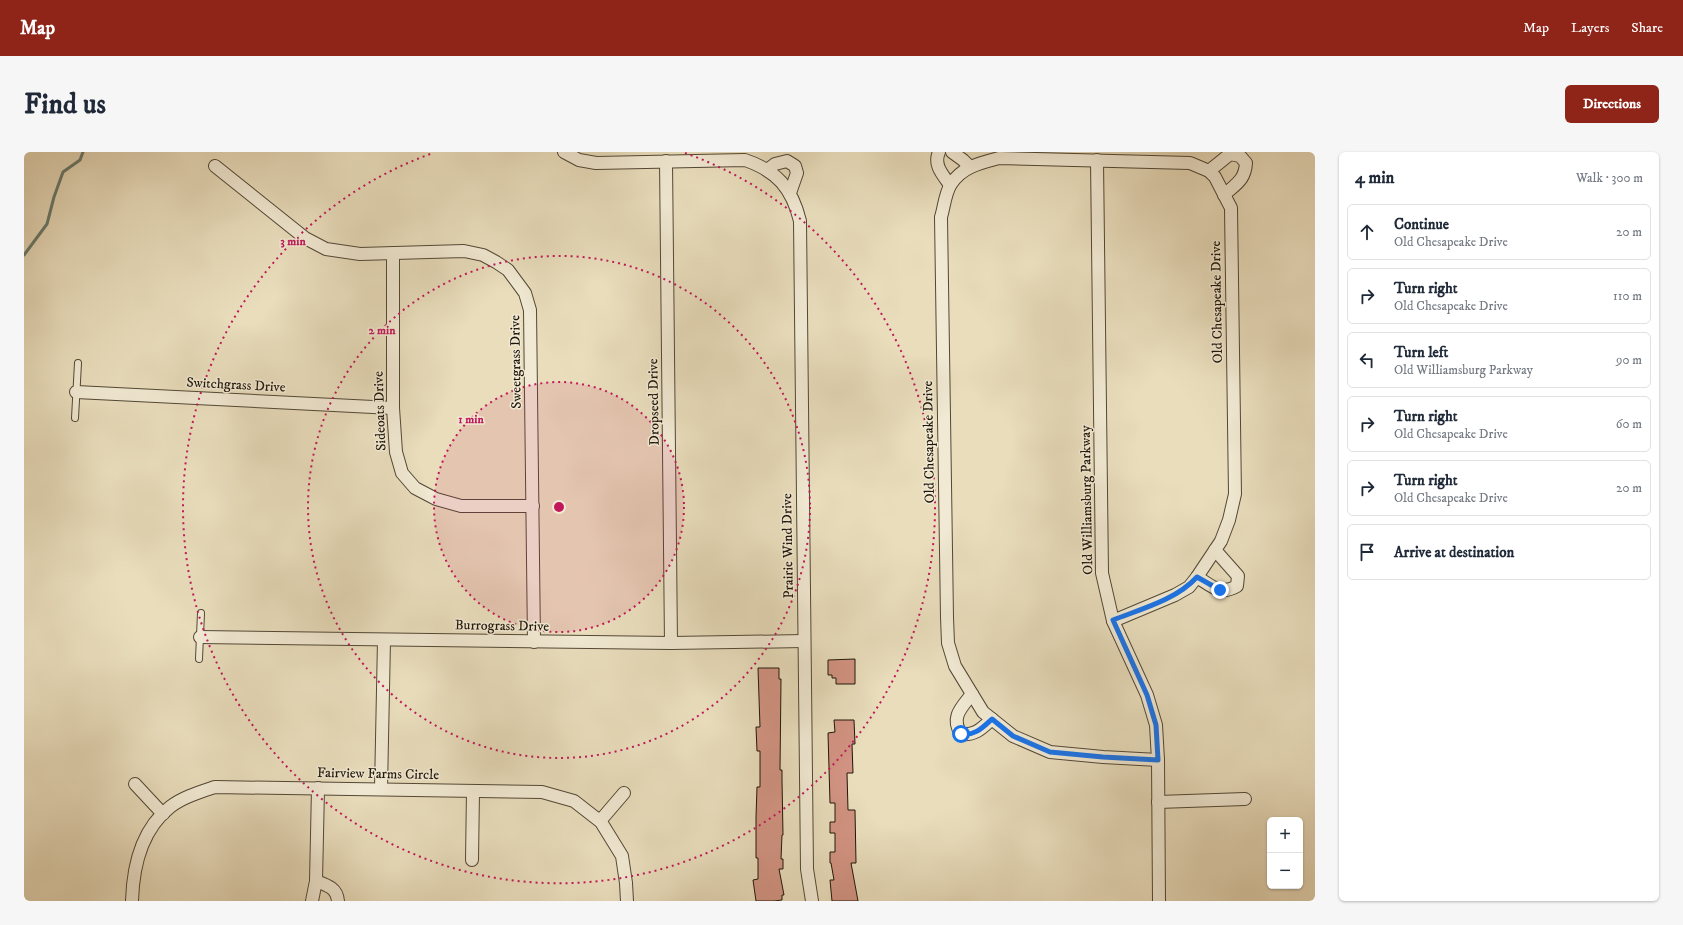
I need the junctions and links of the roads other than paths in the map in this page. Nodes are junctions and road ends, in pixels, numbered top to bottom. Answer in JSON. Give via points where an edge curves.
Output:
{"nodes":[{"id":1,"x":564,"y":152,"type":"edge"},
{"id":2,"x":939,"y":152,"type":"edge"},
{"id":3,"x":952,"y":152,"type":"edge"},
{"id":4,"x":666,"y":160,"type":"junction"},
{"id":5,"x":1097,"y":160,"type":"junction"},
{"id":6,"x":215,"y":166,"type":"dead end"},
{"id":7,"x":970,"y":167,"type":"junction"},
{"id":8,"x":768,"y":170,"type":"junction"},
{"id":9,"x":1209,"y":171,"type":"junction"},
{"id":10,"x":950,"y":185,"type":"junction"},
{"id":11,"x":790,"y":193,"type":"junction"},
{"id":12,"x":1224,"y":195,"type":"junction"},
{"id":13,"x":393,"y":253,"type":"junction"},
{"id":14,"x":78,"y":363,"type":"dead end"},
{"id":15,"x":76,"y":392,"type":"junction"},
{"id":16,"x":394,"y":408,"type":"junction"},
{"id":17,"x":75,"y":418,"type":"dead end"},
{"id":18,"x":532,"y":506,"type":"junction"},
{"id":19,"x":1215,"y":550,"type":"junction"},
{"id":20,"x":1197,"y":577,"type":"junction"},
{"id":21,"x":200,"y":613,"type":"dead end"},
{"id":22,"x":1113,"y":620,"type":"junction"},
{"id":23,"x":200,"y":636,"type":"junction"},
{"id":24,"x":384,"y":640,"type":"junction"},
{"id":25,"x":804,"y":641,"type":"junction"},
{"id":26,"x":534,"y":642,"type":"junction"},
{"id":27,"x":671,"y":643,"type":"junction"},
{"id":28,"x":199,"y":659,"type":"dead end"},
{"id":29,"x":972,"y":694,"type":"junction"},
{"id":30,"x":992,"y":719,"type":"junction"},
{"id":31,"x":1158,"y":760,"type":"junction"},
{"id":32,"x":135,"y":784,"type":"dead end"},
{"id":33,"x":318,"y":788,"type":"junction"},
{"id":34,"x":381,"y":789,"type":"junction"},
{"id":35,"x":473,"y":791,"type":"junction"},
{"id":36,"x":624,"y":793,"type":"dead end"},
{"id":37,"x":1245,"y":799,"type":"dead end"},
{"id":38,"x":1158,"y":802,"type":"junction"},
{"id":39,"x":164,"y":814,"type":"junction"},
{"id":40,"x":600,"y":821,"type":"junction"},
{"id":41,"x":472,"y":860,"type":"dead end"},
{"id":42,"x":316,"y":881,"type":"junction"},
{"id":43,"x":132,"y":901,"type":"edge"},
{"id":44,"x":312,"y":901,"type":"edge"},
{"id":45,"x":338,"y":901,"type":"edge"},
{"id":46,"x":626,"y":901,"type":"edge"},
{"id":47,"x":812,"y":901,"type":"edge"},
{"id":48,"x":1159,"y":901,"type":"edge"}],
"edges":[{"from":1,"to":4,"type":"street","name":"Prairie Wind Drive","via":[[579,160],[596,163]]},
{"from":2,"to":10,"type":"street","via":[[936,157],[938,169]]},
{"from":3,"to":7,"type":"street"},
{"from":4,"to":8,"type":"street","name":"Prairie Wind Drive","via":[[745,160]]},
{"from":4,"to":27,"type":"street","name":"Dropseed Drive"},
{"from":5,"to":7,"type":"street","name":"Old Chesapeake Drive","via":[[999,158]]},
{"from":5,"to":9,"type":"street","name":"Old Chesapeake Drive","via":[[1190,163]]},
{"from":5,"to":22,"type":"street","name":"Old Williamsburg Parkway","via":[[1102,573]]},
{"from":6,"to":13,"type":"street","name":"Sweetgrass Drive","via":[[305,238],[326,249],[349,253]]},
{"from":7,"to":10,"type":"street","name":"Old Chesapeake Drive"},
{"from":8,"to":11,"type":"street","name":"Prairie Wind Drive"},
{"from":8,"to":11,"type":"street","via":[[786,161],[795,166],[797,173]]},
{"from":9,"to":12,"type":"street","name":"Old Chesapeake Drive"},
{"from":9,"to":12,"type":"street","via":[[1230,154],[1240,156],[1246,163],[1241,180]]},
{"from":10,"to":29,"type":"street","name":"Old Chesapeake Drive","via":[[941,217],[948,643],[955,666]]},
{"from":11,"to":25,"type":"street","name":"Prairie Wind Drive","via":[[800,221]]},
{"from":12,"to":19,"type":"street","name":"Old Chesapeake Drive","via":[[1231,208],[1235,494],[1229,520]]},
{"from":13,"to":16,"type":"street","name":"Sideoats Drive"},
{"from":13,"to":18,"type":"street","name":"Sweetgrass Drive","via":[[464,251],[483,255],[508,270],[525,293],[530,310]]},
{"from":14,"to":15,"type":"lane"},
{"from":15,"to":16,"type":"street","name":"Switchgrass Drive"},
{"from":15,"to":17,"type":"lane"},
{"from":16,"to":18,"type":"street","name":"Sideoats Drive","via":[[396,452],[402,473],[415,488],[436,499],[461,506]]},
{"from":18,"to":26,"type":"street","name":"Sweetgrass Drive"},
{"from":19,"to":20,"type":"street","name":"Old Chesapeake Drive"},
{"from":19,"to":20,"type":"street","via":[[1238,576],[1237,586],[1229,591],[1220,590]]},
{"from":20,"to":22,"type":"street","name":"Old Chesapeake Drive","via":[[1189,587],[1175,595]]},
{"from":21,"to":23,"type":"lane"},
{"from":22,"to":31,"type":"street","name":"Old Williamsburg Parkway","via":[[1147,695],[1156,725]]},
{"from":23,"to":24,"type":"street","name":"Burrograss Drive"},
{"from":23,"to":28,"type":"lane"},
{"from":24,"to":26,"type":"street","name":"Burrograss Drive"},
{"from":24,"to":34,"type":"street"},
{"from":25,"to":27,"type":"street","name":"Burrograss Drive"},
{"from":25,"to":47,"type":"street","name":"Prairie Wind Drive","via":[[807,869]]},
{"from":26,"to":27,"type":"street","name":"Burrograss Drive"},
{"from":29,"to":30,"type":"street","name":"Old Chesapeake Drive","via":[[983,712]]},
{"from":29,"to":30,"type":"street","via":[[956,715],[961,734],[975,733]]},
{"from":30,"to":31,"type":"street","name":"Old Chesapeake Drive","via":[[1013,736],[1050,752]]},
{"from":31,"to":38,"type":"street","name":"Old Williamsburg Parkway"},
{"from":32,"to":39,"type":"street"},
{"from":33,"to":34,"type":"street","name":"Fairview Farms Circle"},
{"from":33,"to":39,"type":"street","name":"Fairview Farms Circle","via":[[216,787],[195,794],[170,807]]},
{"from":33,"to":42,"type":"street"},
{"from":34,"to":35,"type":"street","name":"Fairview Farms Circle"},
{"from":35,"to":40,"type":"street","name":"Fairview Farms Circle","via":[[542,792],[574,801]]},
{"from":35,"to":41,"type":"street"},
{"from":36,"to":40,"type":"street"},
{"from":37,"to":38,"type":"street"},
{"from":38,"to":48,"type":"street","name":"Old Williamsburg Parkway"},
{"from":39,"to":43,"type":"street","name":"Fairview Farms Circle","via":[[152,826],[139,852],[132,879]]},
{"from":40,"to":46,"type":"street","name":"Fairview Farms Circle","via":[[622,856]]},
{"from":42,"to":44,"type":"street"},
{"from":42,"to":45,"type":"street","via":[[334,890]]}]}
